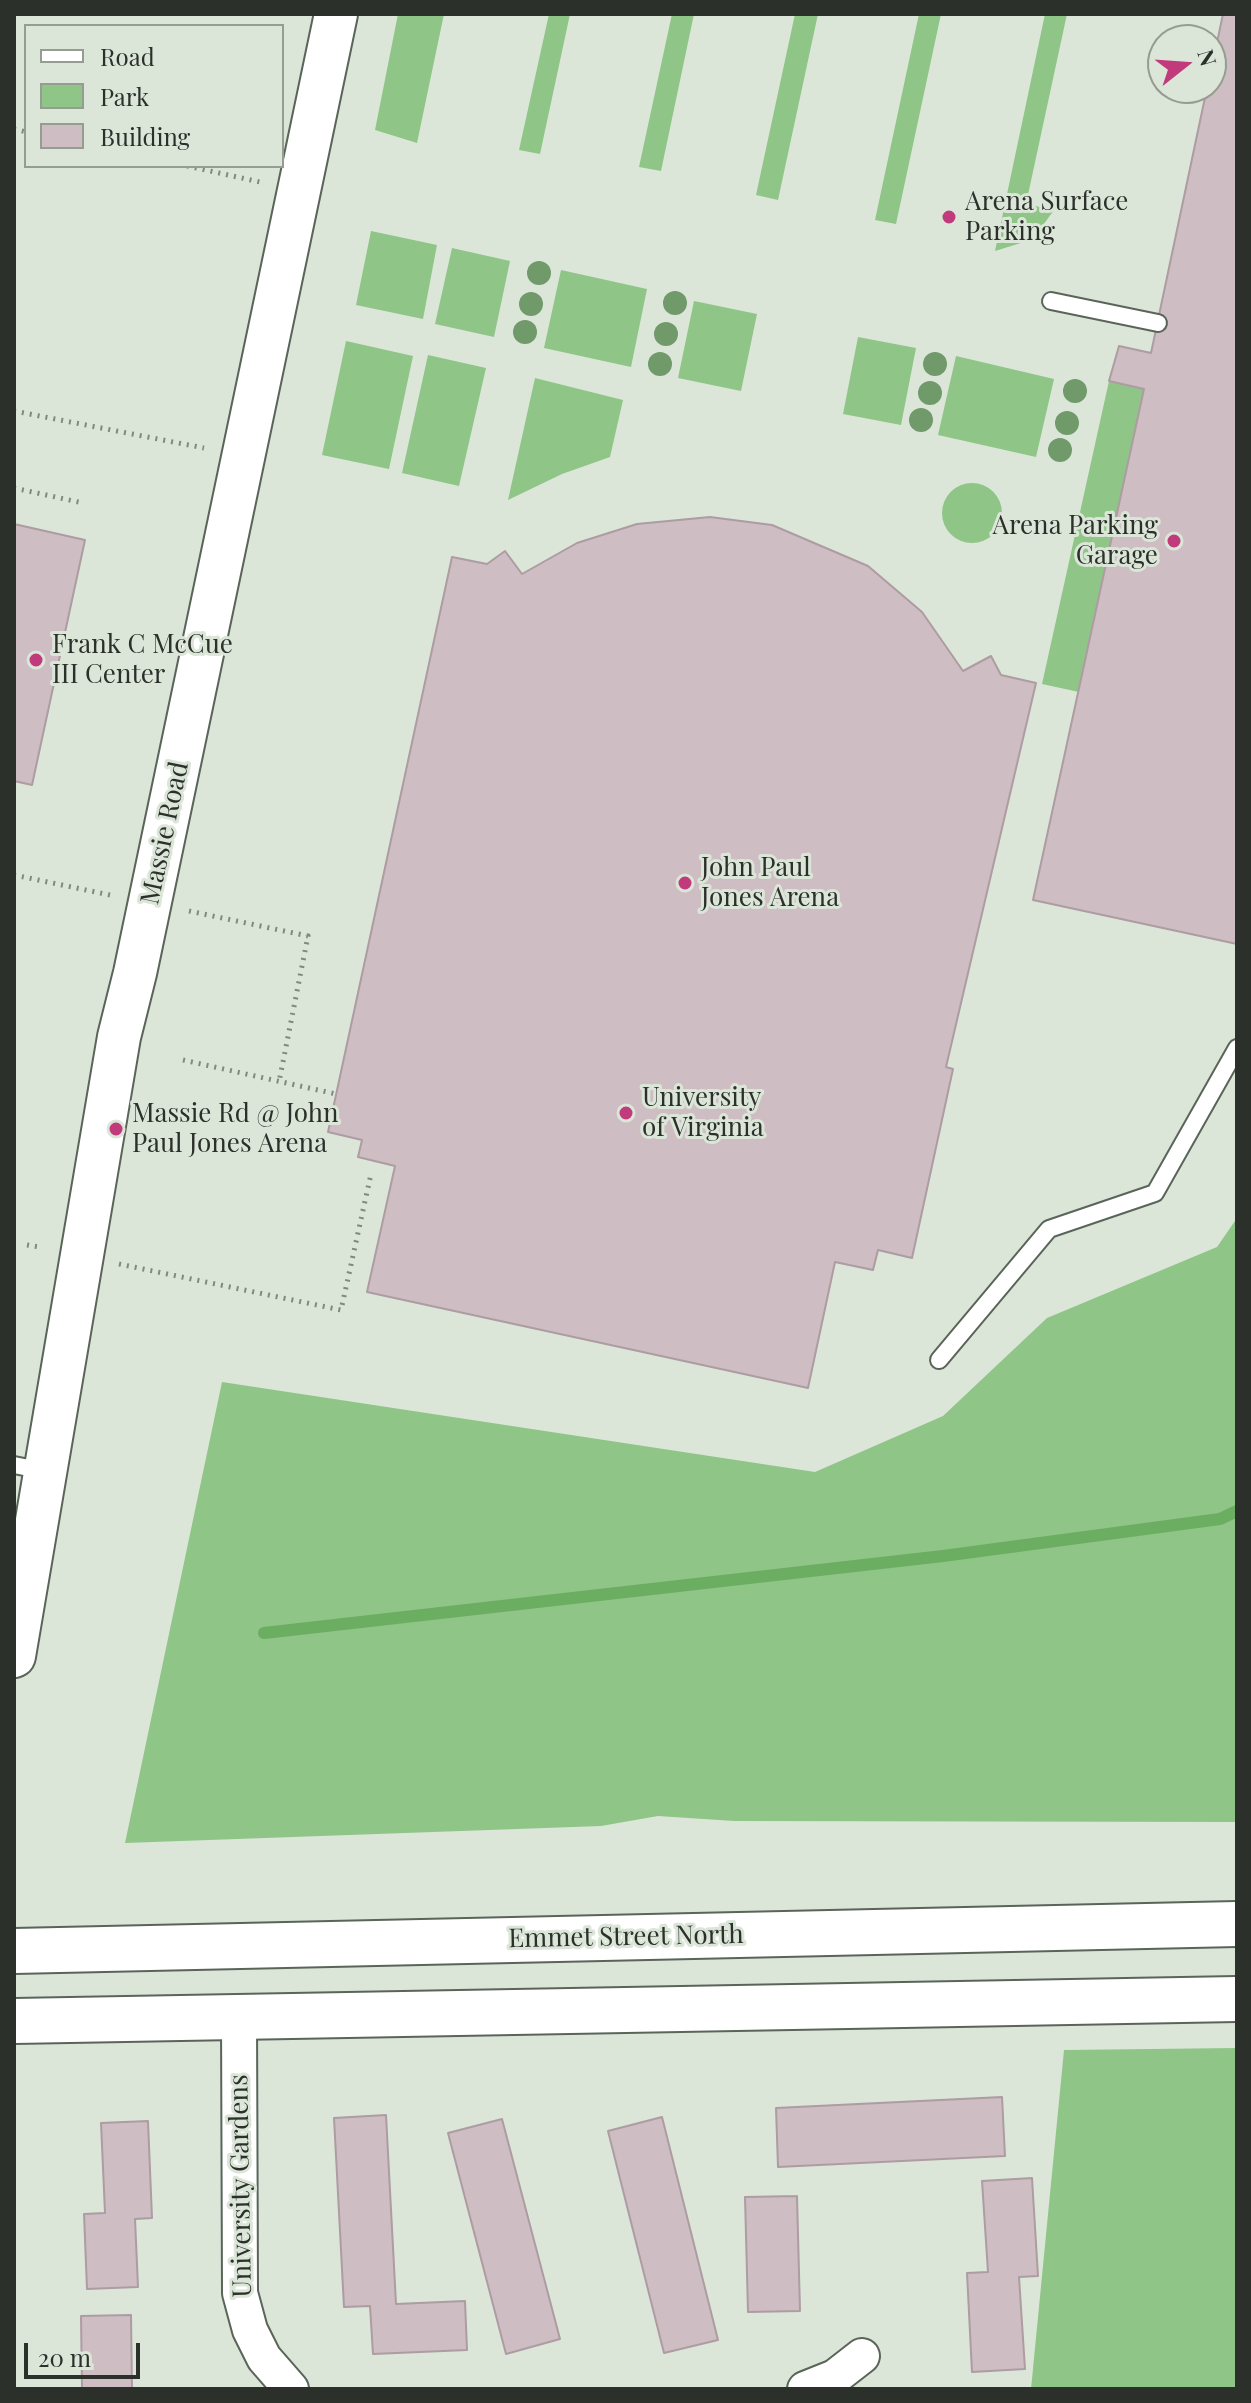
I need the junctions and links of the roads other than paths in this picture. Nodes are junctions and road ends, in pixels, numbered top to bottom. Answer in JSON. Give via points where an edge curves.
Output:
{"nodes":[{"id":1,"x":336,"y":14,"type":"edge"},
{"id":2,"x":1051,"y":301,"type":"dead end"},
{"id":3,"x":1158,"y":323,"type":"dead end"},
{"id":4,"x":1237,"y":1048,"type":"edge"},
{"id":5,"x":939,"y":1360,"type":"dead end"},
{"id":6,"x":30,"y":1468,"type":"edge"},
{"id":7,"x":14,"y":1656,"type":"edge"},
{"id":8,"x":1237,"y":1924,"type":"edge"},
{"id":9,"x":14,"y":1951,"type":"edge"},
{"id":10,"x":1237,"y":1999,"type":"edge"},
{"id":11,"x":239,"y":2017,"type":"junction"},
{"id":12,"x":14,"y":2021,"type":"edge"},
{"id":13,"x":862,"y":2356,"type":"dead end"},
{"id":14,"x":291,"y":2389,"type":"edge"},
{"id":15,"x":805,"y":2389,"type":"edge"}],
"edges":[{"from":1,"to":6,"type":"street","name":"Massie Road"},
{"from":2,"to":3,"type":"lane"},
{"from":4,"to":5,"type":"lane","via":[[1155,1193],[1049,1229]]},
{"from":6,"to":7,"type":"street","name":"Massie Road"},
{"from":8,"to":9,"type":"main road","name":"Emmet Street North"},
{"from":10,"to":11,"type":"main road"},
{"from":11,"to":12,"type":"main road"},
{"from":11,"to":14,"type":"street","name":"University Gardens","via":[[240,2293],[264,2358]]},
{"from":13,"to":15,"type":"street","via":[[835,2377]]}]}
